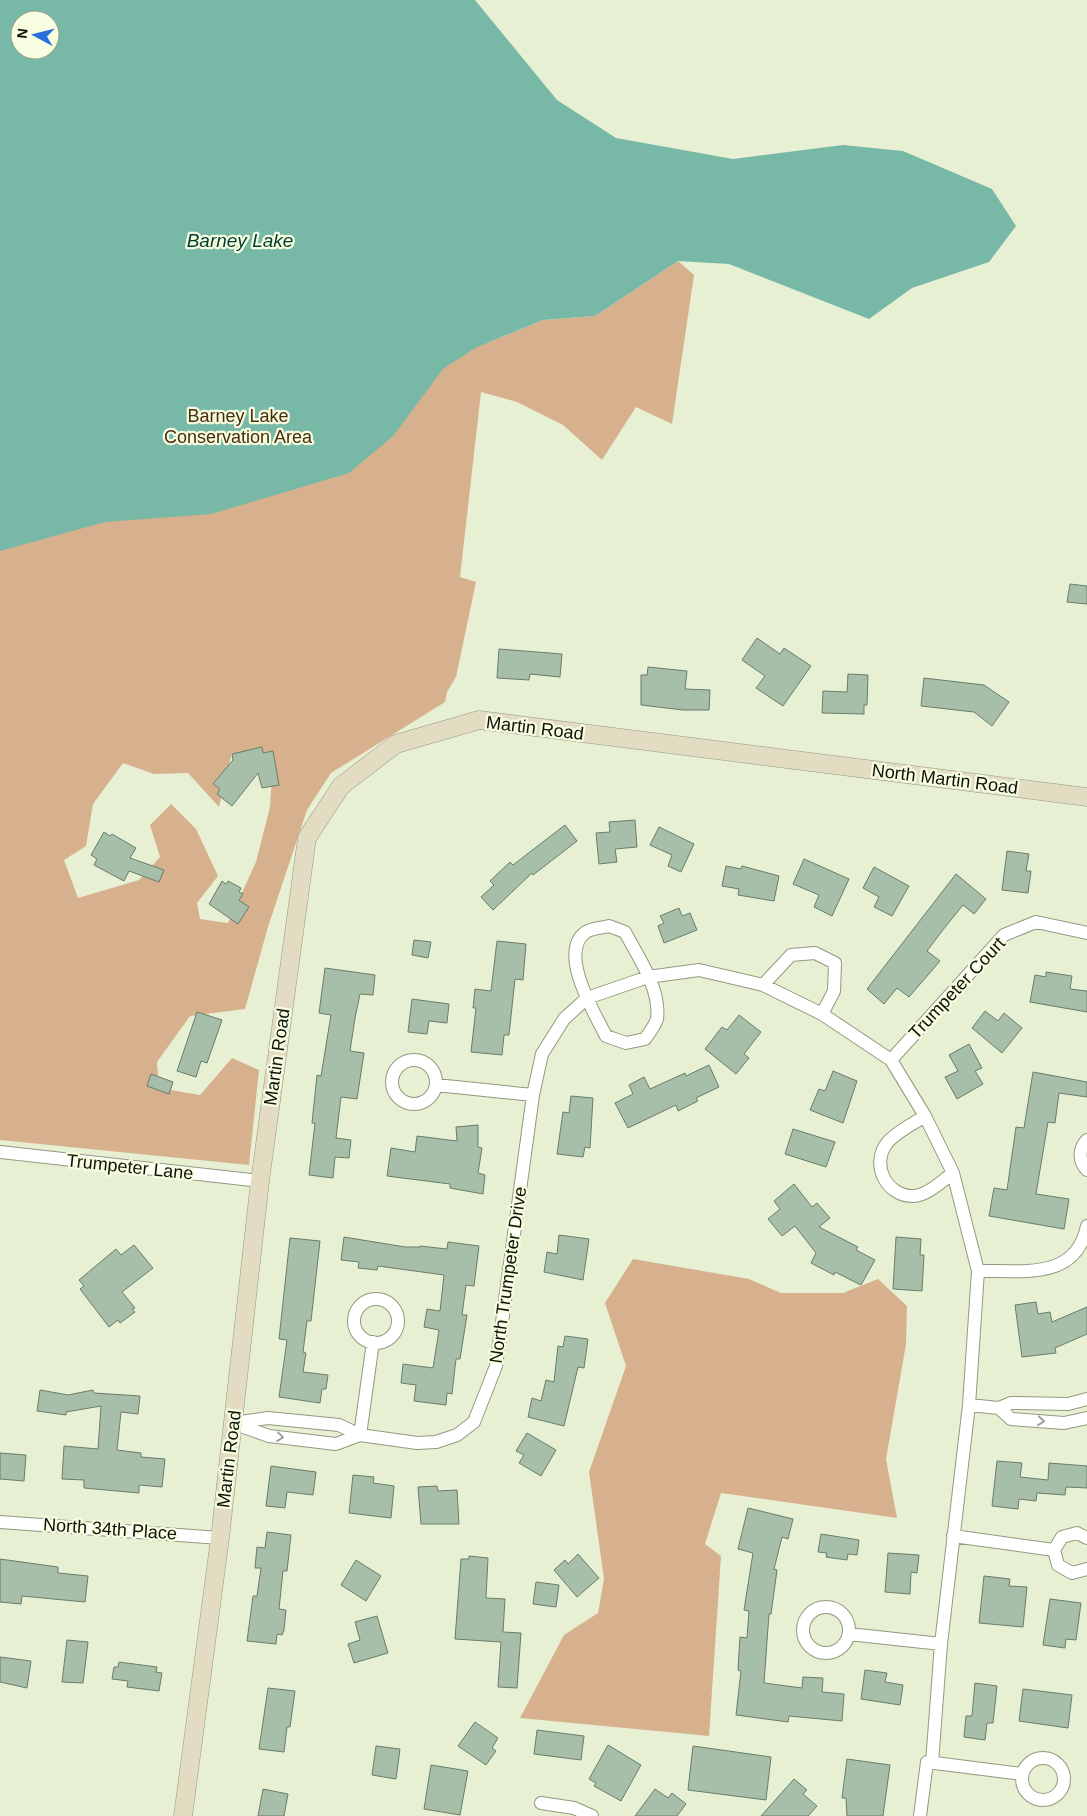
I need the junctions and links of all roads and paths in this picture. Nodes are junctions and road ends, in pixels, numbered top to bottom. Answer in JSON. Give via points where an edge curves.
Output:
{"nodes":[{"id":1,"x":803,"y":762,"type":"joint"},
{"id":2,"x":1087,"y":797,"type":"edge"},
{"id":3,"x":1087,"y":933,"type":"edge"},
{"id":4,"x":648,"y":977,"type":"junction"},
{"id":5,"x":763,"y":986,"type":"junction"},
{"id":6,"x":587,"y":998,"type":"junction"},
{"id":7,"x":822,"y":1014,"type":"junction"},
{"id":8,"x":891,"y":1060,"type":"junction"},
{"id":9,"x":436,"y":1085,"type":"dead end"},
{"id":10,"x":533,"y":1095,"type":"junction"},
{"id":11,"x":924,"y":1116,"type":"junction"},
{"id":12,"x":1087,"y":1140,"type":"edge"},
{"id":13,"x":0,"y":1152,"type":"edge"},
{"id":14,"x":1087,"y":1170,"type":"edge"},
{"id":15,"x":953,"y":1173,"type":"junction"},
{"id":16,"x":260,"y":1181,"type":"junction"},
{"id":17,"x":1087,"y":1226,"type":"edge"},
{"id":18,"x":978,"y":1271,"type":"junction"},
{"id":19,"x":373,"y":1342,"type":"dead end"},
{"id":20,"x":1087,"y":1399,"type":"edge"},
{"id":21,"x":969,"y":1405,"type":"junction"},
{"id":22,"x":999,"y":1408,"type":"junction"},
{"id":23,"x":1087,"y":1418,"type":"edge"},
{"id":24,"x":233,"y":1423,"type":"junction"},
{"id":25,"x":360,"y":1435,"type":"junction"},
{"id":26,"x":0,"y":1522,"type":"edge"},
{"id":27,"x":953,"y":1536,"type":"junction"},
{"id":28,"x":220,"y":1538,"type":"junction"},
{"id":29,"x":1087,"y":1538,"type":"edge"},
{"id":30,"x":1054,"y":1550,"type":"junction"},
{"id":31,"x":1087,"y":1568,"type":"edge"},
{"id":32,"x":849,"y":1634,"type":"dead end"},
{"id":33,"x":941,"y":1644,"type":"junction"},
{"id":34,"x":932,"y":1763,"type":"junction"},
{"id":35,"x":1022,"y":1774,"type":"dead end"},
{"id":36,"x":541,"y":1803,"type":"dead end"},
{"id":37,"x":183,"y":1816,"type":"edge"},
{"id":38,"x":592,"y":1816,"type":"edge"},
{"id":39,"x":920,"y":1816,"type":"edge"}],
"edges":[{"from":1,"to":2,"type":"street","name":"North Martin Road"},
{"from":1,"to":16,"type":"street","name":"Martin Road","via":[[479,720],[396,744],[341,786],[307,838]]},
{"from":3,"to":8,"type":"street","name":"Trumpeter Court","via":[[1036,922],[1004,935]]},
{"from":4,"to":5,"type":"street","name":"North Trumpeter Drive","via":[[700,970]]},
{"from":4,"to":6,"type":"street","name":"North Trumpeter Drive"},
{"from":4,"to":6,"type":"street","via":[[657,1004],[656,1021],[645,1039],[626,1043],[606,1036]]},
{"from":4,"to":6,"type":"street","via":[[625,932],[609,926],[586,932],[577,943],[575,968]]},
{"from":5,"to":7,"type":"street","name":"North Trumpeter Drive"},
{"from":5,"to":7,"type":"street","via":[[791,955],[815,953],[835,963],[834,991]]},
{"from":6,"to":10,"type":"street","name":"North Trumpeter Drive","via":[[564,1019],[542,1054]]},
{"from":7,"to":8,"type":"street","name":"North Trumpeter Drive"},
{"from":8,"to":11,"type":"street","name":"North Trumpeter Drive"},
{"from":9,"to":10,"type":"street"},
{"from":10,"to":25,"type":"street","name":"North Trumpeter Drive","via":[[496,1366],[474,1422],[457,1435],[436,1442],[417,1443]]},
{"from":11,"to":15,"type":"street","name":"North Trumpeter Drive"},
{"from":11,"to":15,"type":"street","via":[[887,1143],[881,1154],[883,1179],[902,1195],[915,1196],[927,1192]]},
{"from":12,"to":14,"type":"street","via":[[1080,1159]]},
{"from":13,"to":16,"type":"street","name":"Trumpeter Lane"},
{"from":15,"to":18,"type":"street","name":"North Trumpeter Drive"},
{"from":16,"to":24,"type":"street","name":"Martin Road"},
{"from":17,"to":18,"type":"street","via":[[1075,1256],[1050,1269]]},
{"from":18,"to":21,"type":"street","name":"North Trumpeter Drive"},
{"from":19,"to":25,"type":"street"},
{"from":20,"to":22,"type":"street","via":[[1068,1404],[1011,1402]]},
{"from":21,"to":22,"type":"street"},
{"from":21,"to":27,"type":"street","name":"North Trumpeter Drive"},
{"from":22,"to":23,"type":"street","one_way":true,"via":[[1011,1419],[1064,1423]]},
{"from":24,"to":25,"type":"street","name":"North Trumpeter Drive","via":[[268,1418],[339,1425]]},
{"from":24,"to":25,"type":"street","name":"North Trumpeter Drive","one_way":true,"via":[[269,1436],[336,1444]]},
{"from":24,"to":28,"type":"street","name":"Martin Road"},
{"from":26,"to":28,"type":"street","name":"North 34th Place"},
{"from":27,"to":30,"type":"street"},
{"from":27,"to":33,"type":"street","name":"North Trumpeter Drive"},
{"from":28,"to":37,"type":"street","name":"Martin Road"},
{"from":29,"to":30,"type":"street","via":[[1077,1533],[1062,1537]]},
{"from":30,"to":31,"type":"street","via":[[1058,1566],[1072,1573]]},
{"from":32,"to":33,"type":"street"},
{"from":33,"to":34,"type":"street","name":"North Trumpeter Drive"},
{"from":34,"to":35,"type":"street"},
{"from":34,"to":39,"type":"street","name":"North Trumpeter Drive","via":[[927,1762]]},
{"from":36,"to":38,"type":"street","via":[[574,1808]]}]}
